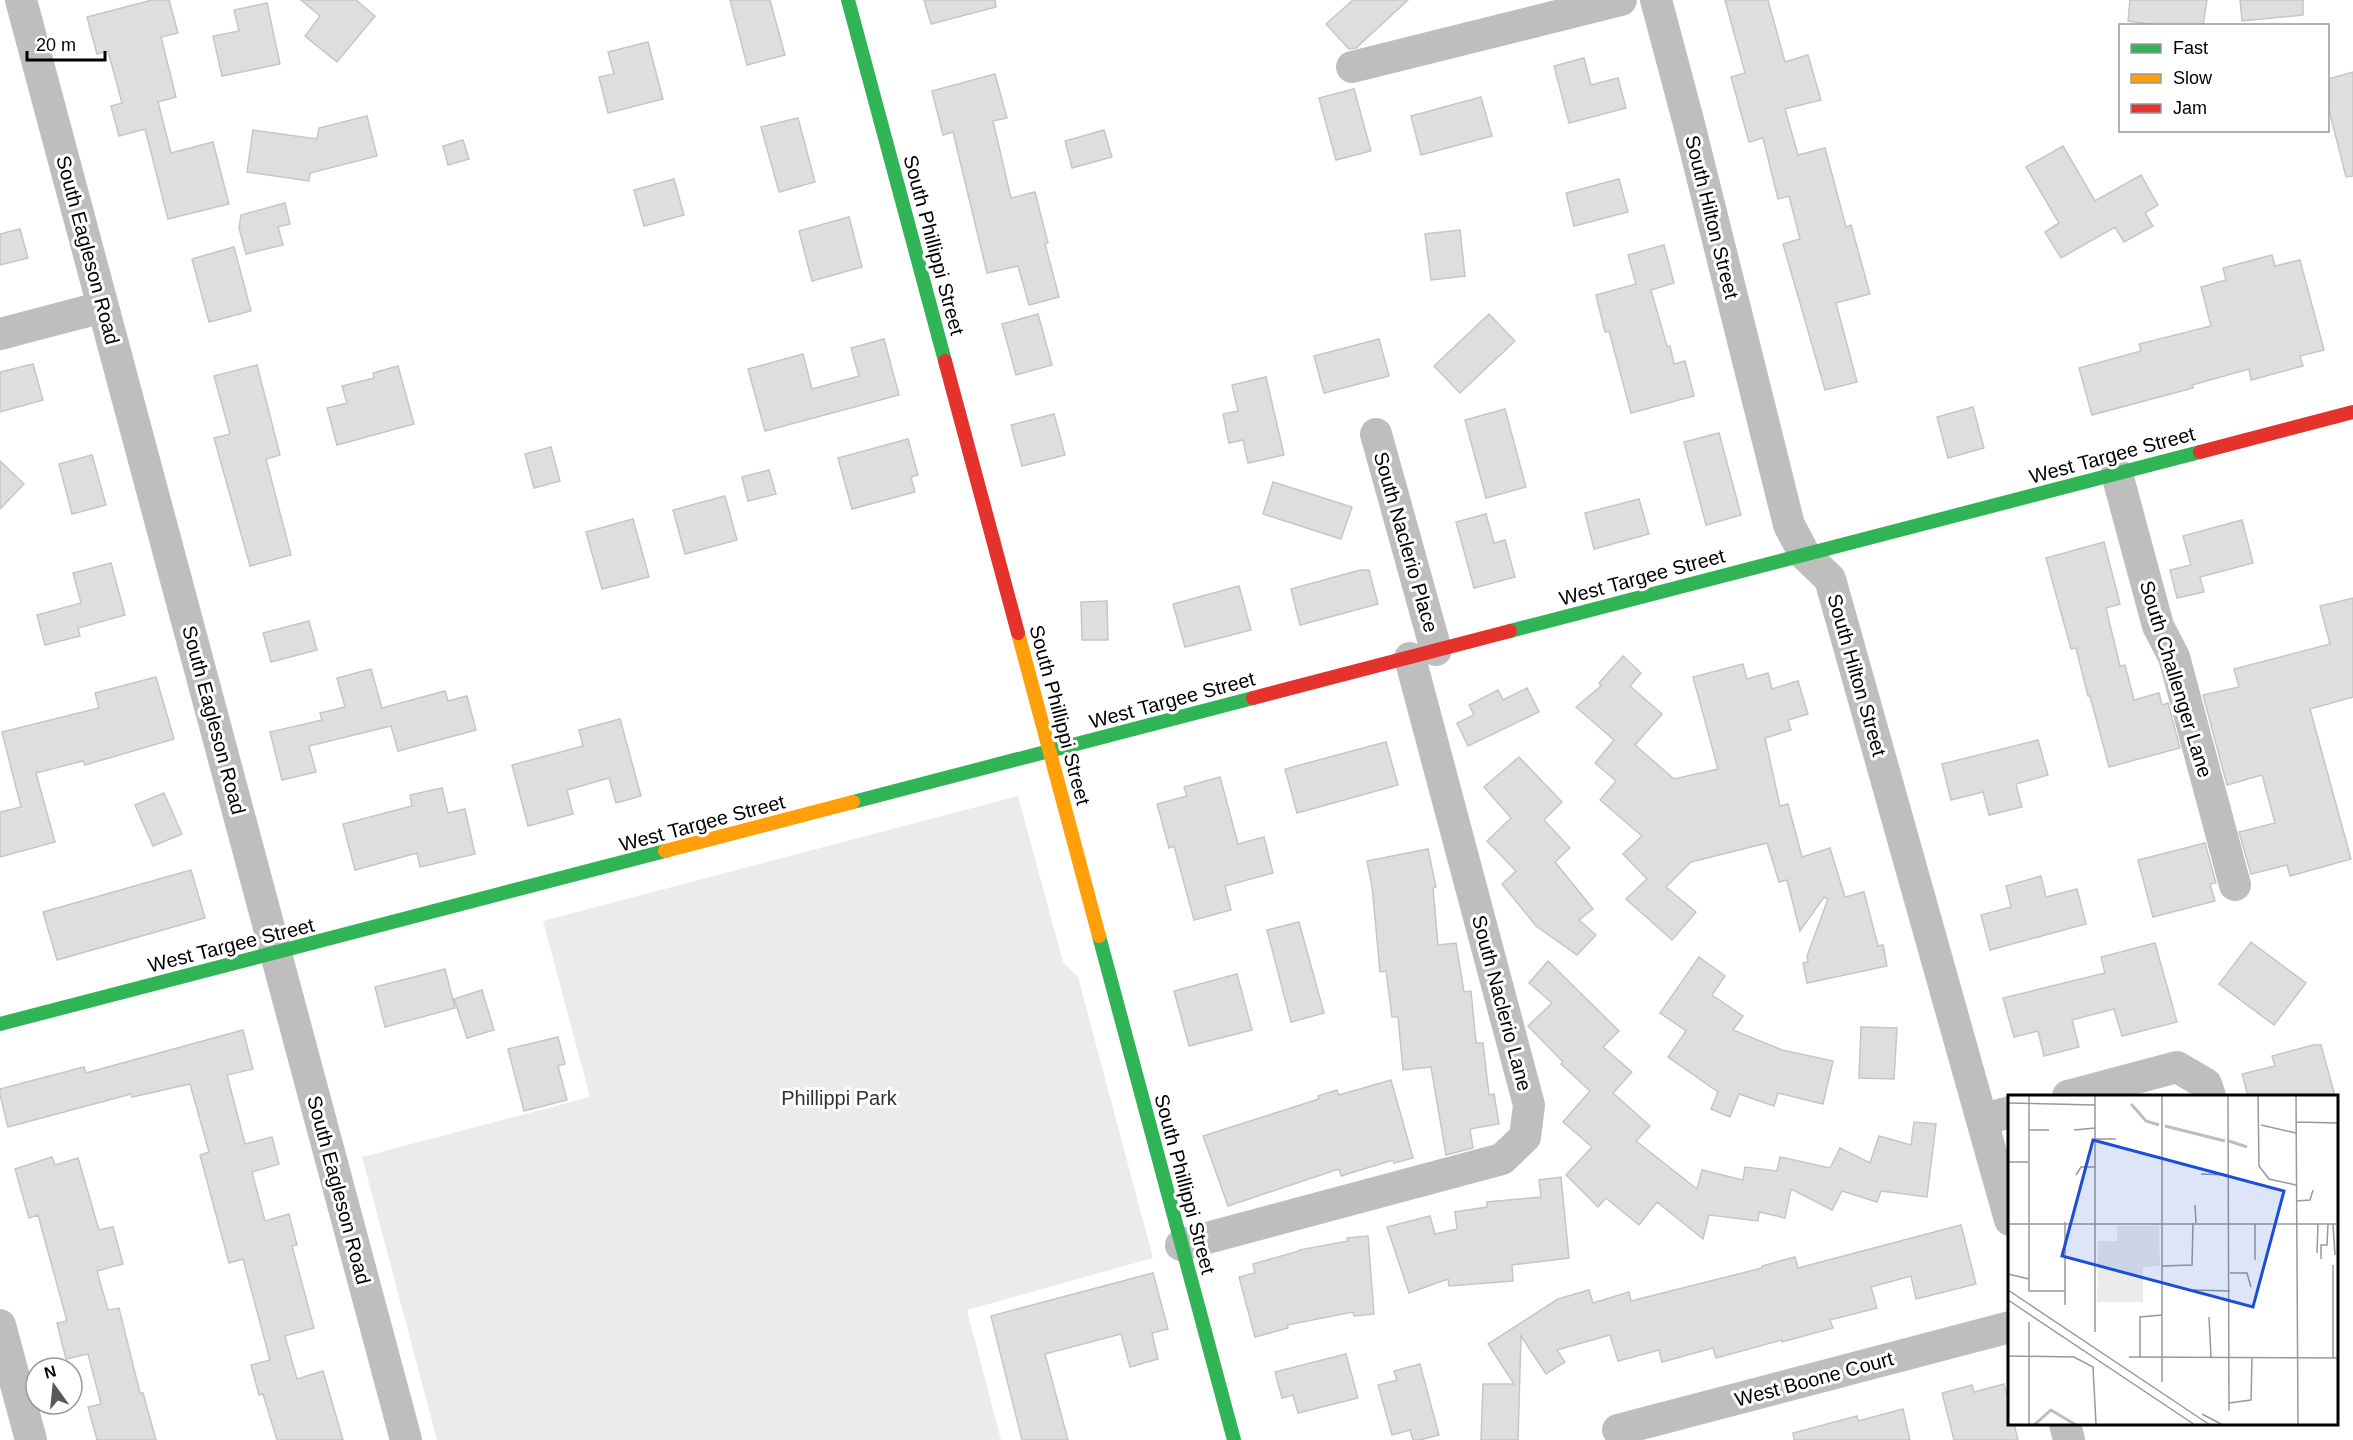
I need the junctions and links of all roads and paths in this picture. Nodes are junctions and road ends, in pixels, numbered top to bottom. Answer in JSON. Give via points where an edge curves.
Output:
{"nodes":[{"id":1,"x":21,"y":0,"type":"edge"},
{"id":2,"x":848,"y":0,"type":"edge"},
{"id":3,"x":1621,"y":0,"type":"edge"},
{"id":4,"x":1656,"y":0,"type":"edge"},
{"id":5,"x":1352,"y":67,"type":"dead end"},
{"id":6,"x":103,"y":307,"type":"junction"},
{"id":7,"x":0,"y":334,"type":"edge"},
{"id":8,"x":2353,"y":412,"type":"edge"},
{"id":9,"x":1376,"y":434,"type":"dead end"},
{"id":10,"x":2117,"y":474,"type":"junction"},
{"id":11,"x":1805,"y":555,"type":"junction"},
{"id":12,"x":1423,"y":654,"type":"junction"},
{"id":13,"x":1050,"y":753,"type":"junction"},
{"id":14,"x":2235,"y":885,"type":"dead end"},
{"id":15,"x":276,"y":954,"type":"junction"},
{"id":16,"x":0,"y":1024,"type":"edge"},
{"id":17,"x":2072,"y":1095,"type":"edge"},
{"id":18,"x":2210,"y":1095,"type":"edge"},
{"id":19,"x":1996,"y":1116,"type":"edge"},
{"id":20,"x":2008,"y":1205,"type":"edge"},
{"id":21,"x":1181,"y":1245,"type":"junction"},
{"id":22,"x":0,"y":1325,"type":"edge"},
{"id":23,"x":2008,"y":1328,"type":"edge"},
{"id":24,"x":2065,"y":1425,"type":"edge"},
{"id":25,"x":1618,"y":1430,"type":"dead end"},
{"id":26,"x":31,"y":1440,"type":"edge"},
{"id":27,"x":406,"y":1440,"type":"edge"},
{"id":28,"x":1233,"y":1440,"type":"edge"},
{"id":29,"x":2069,"y":1440,"type":"edge"}],
"edges":[{"from":1,"to":6,"type":"street","name":"South Eagleson Road"},
{"from":2,"to":13,"type":"street","name":"South Phillippi Street"},
{"from":3,"to":5,"type":"street"},
{"from":4,"to":11,"type":"street","name":"South Hilton Street","via":[[1790,525]]},
{"from":6,"to":7,"type":"street"},
{"from":6,"to":15,"type":"street","name":"South Eagleson Road"},
{"from":8,"to":10,"type":"street","name":"West Targee Street"},
{"from":9,"to":12,"type":"street","name":"South Naclerio Place"},
{"from":10,"to":11,"type":"street","name":"West Targee Street"},
{"from":10,"to":14,"type":"street","name":"South Challenger Lane","via":[[2158,626],[2174,657]]},
{"from":11,"to":12,"type":"street","name":"West Targee Street"},
{"from":11,"to":19,"type":"street","name":"South Hilton Street","via":[[1830,579]]},
{"from":12,"to":13,"type":"street","name":"West Targee Street"},
{"from":12,"to":21,"type":"street","name":"South Naclerio Lane","via":[[1529,1105],[1525,1137],[1502,1159]]},
{"from":13,"to":15,"type":"street","name":"West Targee Street"},
{"from":13,"to":21,"type":"street","name":"South Phillippi Street"},
{"from":15,"to":16,"type":"street","name":"West Targee Street"},
{"from":15,"to":27,"type":"street","name":"South Eagleson Road"},
{"from":17,"to":18,"type":"street","via":[[2177,1067],[2206,1084]]},
{"from":19,"to":20,"type":"street","name":"South Hilton Street"},
{"from":21,"to":28,"type":"street","name":"South Phillippi Street"},
{"from":22,"to":26,"type":"street"},
{"from":23,"to":25,"type":"street","name":"West Boone Court"},
{"from":24,"to":29,"type":"street"}]}
